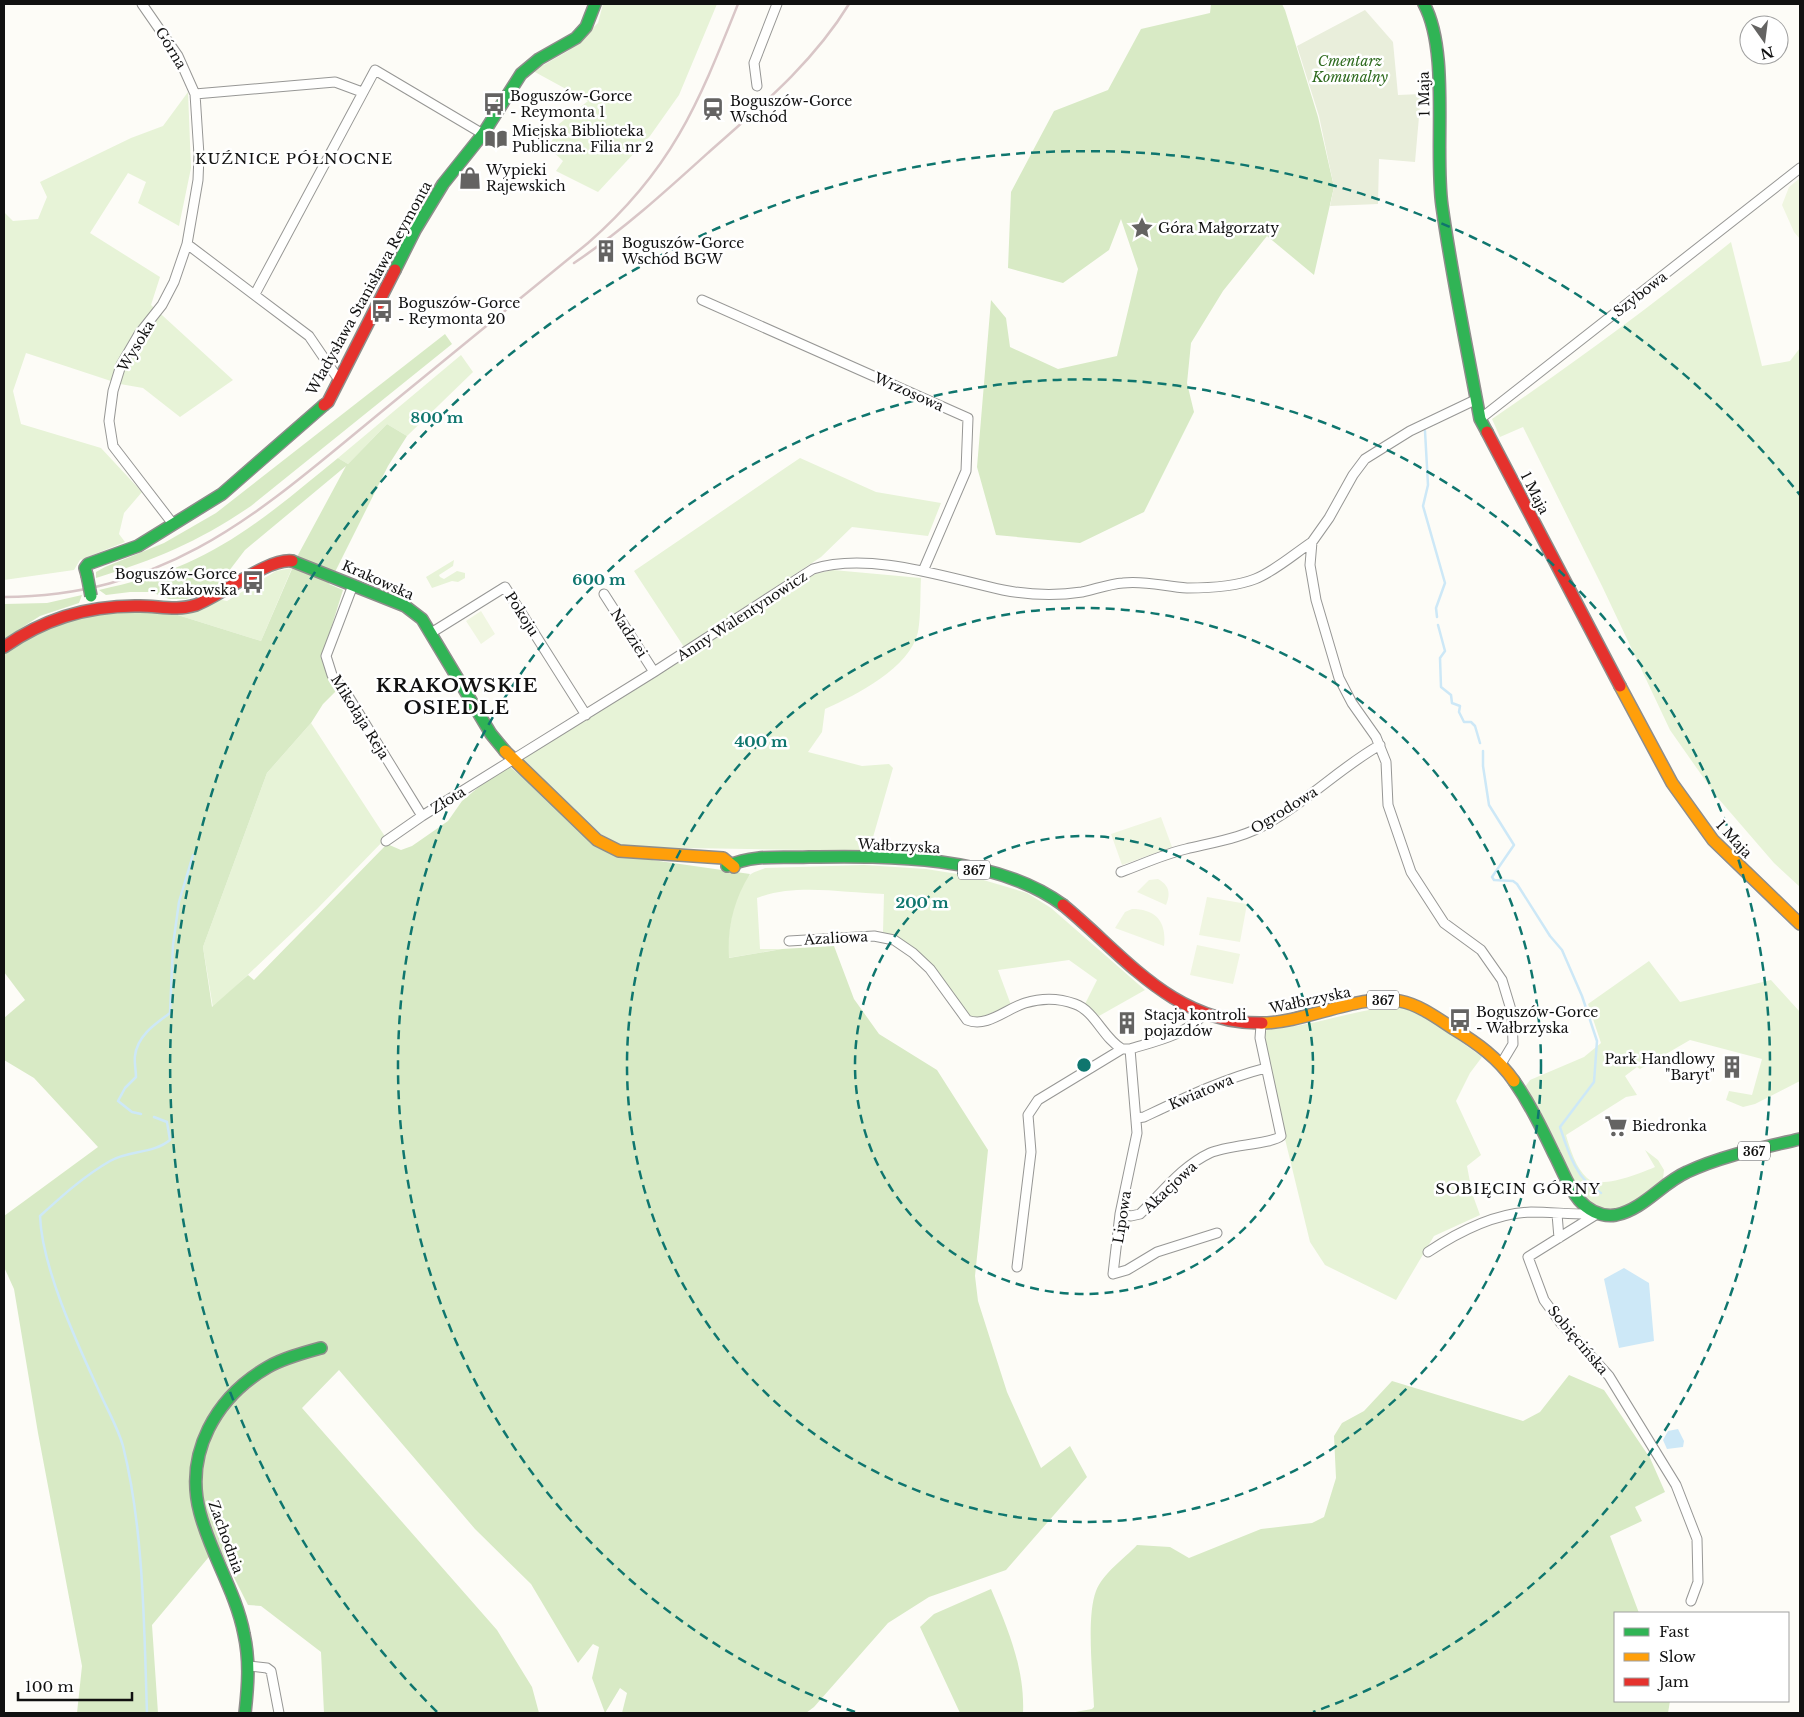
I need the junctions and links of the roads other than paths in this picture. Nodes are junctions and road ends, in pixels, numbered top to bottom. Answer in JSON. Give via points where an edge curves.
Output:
{"nodes":[{"id":1,"x":142,"y":4,"type":"edge"},
{"id":2,"x":595,"y":4,"type":"edge"},
{"id":3,"x":777,"y":4,"type":"edge"},
{"id":4,"x":1424,"y":4,"type":"edge"},
{"id":5,"x":757,"y":86,"type":"dead end"},
{"id":6,"x":362,"y":92,"type":"junction"},
{"id":7,"x":195,"y":94,"type":"junction"},
{"id":8,"x":483,"y":134,"type":"junction"},
{"id":9,"x":1800,"y":168,"type":"edge"},
{"id":10,"x":187,"y":244,"type":"junction"},
{"id":11,"x":255,"y":294,"type":"junction"},
{"id":12,"x":702,"y":300,"type":"dead end"},
{"id":13,"x":339,"y":380,"type":"junction"},
{"id":14,"x":1475,"y":400,"type":"junction"},
{"id":15,"x":1480,"y":419,"type":"junction"},
{"id":16,"x":173,"y":524,"type":"junction"},
{"id":17,"x":1312,"y":542,"type":"junction"},
{"id":18,"x":1293,"y":555,"type":"junction"},
{"id":19,"x":1310,"y":565,"type":"junction"},
{"id":20,"x":923,"y":571,"type":"junction"},
{"id":21,"x":350,"y":584,"type":"junction"},
{"id":22,"x":604,"y":594,"type":"dead end"},
{"id":23,"x":90,"y":604,"type":"junction"},
{"id":24,"x":431,"y":633,"type":"junction"},
{"id":25,"x":4,"y":647,"type":"edge"},
{"id":26,"x":654,"y":672,"type":"junction"},
{"id":27,"x":586,"y":714,"type":"junction"},
{"id":28,"x":1380,"y":745,"type":"junction"},
{"id":29,"x":512,"y":760,"type":"junction"},
{"id":30,"x":422,"y":816,"type":"junction"},
{"id":31,"x":386,"y":842,"type":"dead end"},
{"id":32,"x":730,"y":867,"type":"joint"},
{"id":33,"x":1121,"y":872,"type":"dead end"},
{"id":34,"x":1800,"y":924,"type":"edge"},
{"id":35,"x":789,"y":941,"type":"dead end"},
{"id":36,"x":1204,"y":1014,"type":"junction"},
{"id":37,"x":1261,"y":1025,"type":"junction"},
{"id":38,"x":1126,"y":1049,"type":"junction"},
{"id":39,"x":1501,"y":1064,"type":"junction"},
{"id":40,"x":1266,"y":1068,"type":"junction"},
{"id":41,"x":1137,"y":1118,"type":"junction"},
{"id":42,"x":1800,"y":1138,"type":"edge"},
{"id":43,"x":1120,"y":1214,"type":"junction"},
{"id":44,"x":1557,"y":1214,"type":"junction"},
{"id":45,"x":1597,"y":1214,"type":"junction"},
{"id":46,"x":1217,"y":1233,"type":"dead end"},
{"id":47,"x":1559,"y":1238,"type":"junction"},
{"id":48,"x":1428,"y":1252,"type":"dead end"},
{"id":49,"x":1018,"y":1267,"type":"dead end"},
{"id":50,"x":321,"y":1348,"type":"dead end"},
{"id":51,"x":1691,"y":1602,"type":"dead end"},
{"id":52,"x":249,"y":1666,"type":"junction"},
{"id":53,"x":245,"y":1713,"type":"edge"},
{"id":54,"x":279,"y":1713,"type":"edge"}],
"edges":[{"from":1,"to":7,"type":"street","name":"Górna","via":[[178,56]]},
{"from":2,"to":8,"type":"street","name":"Władysława Stanisława Reymonta","via":[[586,27],[576,38],[539,59],[521,74]]},
{"from":3,"to":5,"type":"street","via":[[754,63]]},
{"from":4,"to":14,"type":"street","name":"1 Maja","via":[[1433,26],[1438,66],[1442,205]]},
{"from":6,"to":7,"type":"street","via":[[335,82]]},
{"from":6,"to":8,"type":"street","via":[[375,70]]},
{"from":6,"to":11,"type":"street"},
{"from":7,"to":10,"type":"street","name":"Wysoka","via":[[198,180]]},
{"from":8,"to":13,"type":"street","name":"Władysława Stanisława Reymonta","via":[[443,184],[415,230]]},
{"from":9,"to":15,"type":"street","name":"Szybowa"},
{"from":10,"to":11,"type":"street"},
{"from":10,"to":16,"type":"street","name":"Wysoka","via":[[162,305],[139,334],[121,365],[109,421],[113,446]]},
{"from":11,"to":13,"type":"street","via":[[309,336]]},
{"from":12,"to":20,"type":"street","name":"Wrzosowa","via":[[968,418],[966,471]]},
{"from":13,"to":16,"type":"street","name":"Władysława Stanisława Reymonta","via":[[328,402],[222,494]]},
{"from":14,"to":15,"type":"street","name":"1 Maja"},
{"from":14,"to":17,"type":"street","via":[[1410,432],[1365,459]]},
{"from":15,"to":34,"type":"street","name":"1 Maja","via":[[1672,783],[1713,840]]},
{"from":16,"to":23,"type":"street","name":"Władysława Stanisława Reymonta","bridge":true,"via":[[138,546],[88,564],[85,568]]},
{"from":17,"to":18,"type":"street","name":"Anny Walentynowicz"},
{"from":17,"to":19,"type":"street"},
{"from":18,"to":19,"type":"street","via":[[1303,557]]},
{"from":18,"to":20,"type":"street","name":"Anny Walentynowicz","via":[[1257,578],[1239,584],[1188,588],[1124,582],[1081,592],[1041,595]]},
{"from":19,"to":28,"type":"street","via":[[1316,600],[1339,678]]},
{"from":20,"to":26,"type":"street","name":"Anny Walentynowicz","via":[[846,563],[813,569]]},
{"from":21,"to":23,"type":"street","name":"Krakowska","via":[[286,560],[272,564],[194,606]]},
{"from":21,"to":24,"type":"street","name":"Krakowska","via":[[406,606],[422,619]]},
{"from":21,"to":30,"type":"street","name":"Mikołaja Reja","via":[[326,656],[332,675],[346,691]]},
{"from":22,"to":26,"type":"street","name":"Nadziei"},
{"from":23,"to":25,"type":"street","name":"Krakowska","via":[[34,626]]},
{"from":24,"to":27,"type":"street","name":"Pokoju","via":[[505,587]]},
{"from":24,"to":29,"type":"street","name":"Krakowska","via":[[491,734]]},
{"from":26,"to":27,"type":"street","name":"Anny Walentynowicz"},
{"from":27,"to":29,"type":"street","name":"Anny Walentynowicz"},
{"from":28,"to":33,"type":"street","name":"Ogrodowa","via":[[1270,823],[1243,835],[1159,857]]},
{"from":28,"to":39,"type":"street","via":[[1386,762],[1388,805],[1411,872],[1444,923],[1481,950],[1502,980],[1512,1013],[1513,1044]]},
{"from":29,"to":30,"type":"street","name":"Złota"},
{"from":29,"to":32,"type":"street","name":"Krakowska","via":[[597,840],[608,846],[642,854],[709,857]]},
{"from":30,"to":31,"type":"street","name":"Złota"},
{"from":32,"to":36,"type":"street","name":"Wałbrzyska","number":"367","via":[[753,858],[922,860],[966,868],[1025,885],[1053,899],[1071,913],[1158,990]]},
{"from":35,"to":38,"type":"street","name":"Azaliowa","via":[[874,936],[894,940],[930,969],[967,1020],[981,1022],[1038,1000],[1064,1000],[1086,1010],[1109,1039]]},
{"from":36,"to":37,"type":"street","name":"Wałbrzyska","number":"367","via":[[1230,1022]]},
{"from":36,"to":38,"type":"street","via":[[1196,1024],[1184,1030]]},
{"from":37,"to":39,"type":"street","name":"Wałbrzyska","number":"367","via":[[1309,1018],[1370,1002],[1407,1001],[1456,1030]]},
{"from":37,"to":40,"type":"street","name":"Akacjowa"},
{"from":38,"to":41,"type":"street","name":"Lipowa"},
{"from":38,"to":49,"type":"street","via":[[1038,1100],[1028,1115],[1031,1152]]},
{"from":39,"to":45,"type":"street","name":"Wałbrzyska","number":"367","via":[[1519,1088],[1572,1190],[1580,1202]]},
{"from":40,"to":41,"type":"street","name":"Kwiatowa","via":[[1239,1075]]},
{"from":40,"to":43,"type":"street","name":"Akacjowa","via":[[1281,1136],[1277,1140],[1247,1143],[1211,1153],[1190,1165],[1140,1214]]},
{"from":41,"to":43,"type":"street","name":"Lipowa","via":[[1134,1152]]},
{"from":42,"to":45,"type":"street","number":"367","via":[[1708,1163],[1676,1178],[1617,1215]]},
{"from":43,"to":46,"type":"street","name":"Lipowa","via":[[1114,1274],[1157,1252]]},
{"from":44,"to":45,"type":"street"},
{"from":44,"to":47,"type":"street"},
{"from":44,"to":48,"type":"street","via":[[1530,1212],[1486,1222],[1455,1234]]},
{"from":45,"to":47,"type":"street","name":"Sobięcińska"},
{"from":47,"to":51,"type":"street","name":"Sobięcińska","via":[[1528,1256],[1544,1300],[1609,1376],[1676,1485],[1696,1539],[1698,1582]]},
{"from":50,"to":52,"type":"street","name":"Zachodnia","via":[[280,1360],[253,1374],[221,1405],[206,1432],[197,1466],[197,1500],[245,1632]]},
{"from":52,"to":53,"type":"street","name":"Zachodnia"},
{"from":52,"to":54,"type":"street","via":[[271,1671]]}]}
